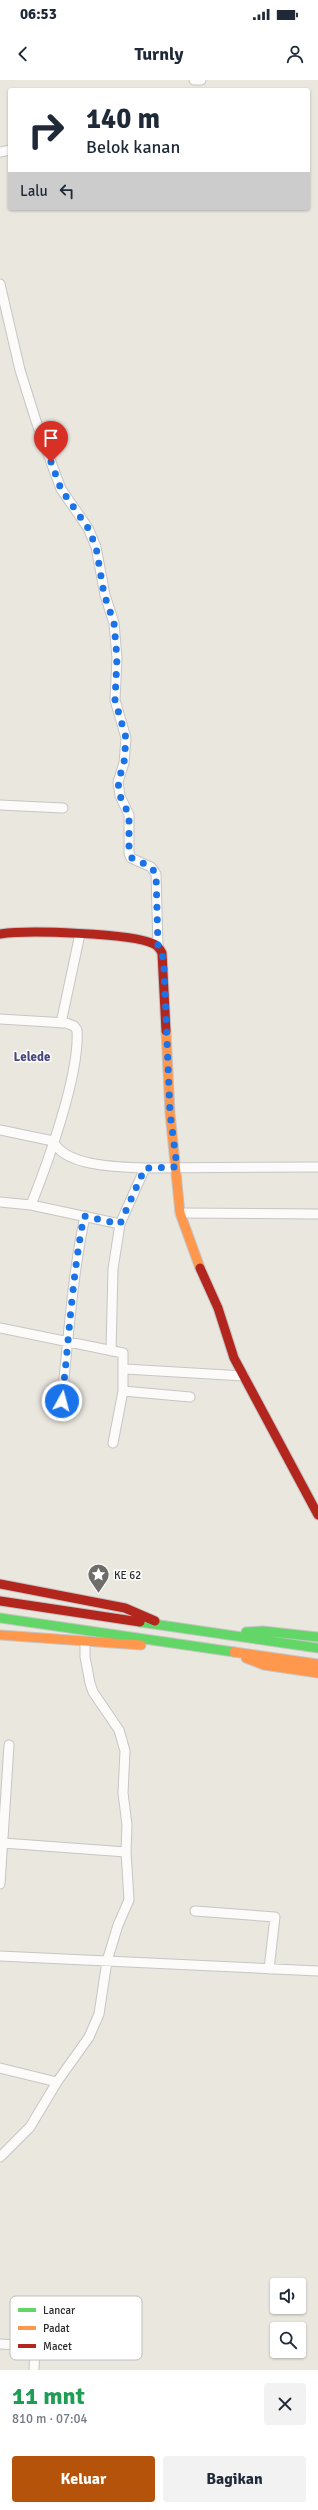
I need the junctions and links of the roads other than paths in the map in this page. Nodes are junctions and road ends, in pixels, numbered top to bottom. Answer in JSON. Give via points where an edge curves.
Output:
{"nodes":[{"id":1,"x":194,"y":80,"type":"edge"},
{"id":2,"x":201,"y":80,"type":"edge"},
{"id":3,"x":0,"y":284,"type":"edge"},
{"id":4,"x":0,"y":805,"type":"edge"},
{"id":5,"x":63,"y":808,"type":"dead end"},
{"id":6,"x":0,"y":934,"type":"edge"},
{"id":7,"x":80,"y":934,"type":"junction"},
{"id":8,"x":158,"y":946,"type":"junction"},
{"id":9,"x":0,"y":1020,"type":"edge"},
{"id":10,"x":62,"y":1023,"type":"junction"},
{"id":11,"x":0,"y":1130,"type":"edge"},
{"id":12,"x":53,"y":1141,"type":"junction"},
{"id":13,"x":177,"y":1167,"type":"junction"},
{"id":14,"x":318,"y":1167,"type":"edge"},
{"id":15,"x":145,"y":1168,"type":"junction"},
{"id":16,"x":0,"y":1202,"type":"edge"},
{"id":17,"x":30,"y":1204,"type":"junction"},
{"id":18,"x":180,"y":1213,"type":"junction"},
{"id":19,"x":318,"y":1214,"type":"edge"},
{"id":20,"x":84,"y":1216,"type":"junction"},
{"id":21,"x":120,"y":1224,"type":"junction"},
{"id":22,"x":0,"y":1328,"type":"edge"},
{"id":23,"x":69,"y":1342,"type":"junction"},
{"id":24,"x":111,"y":1351,"type":"junction"},
{"id":25,"x":125,"y":1369,"type":"junction"},
{"id":26,"x":244,"y":1376,"type":"junction"},
{"id":27,"x":123,"y":1391,"type":"junction"},
{"id":28,"x":190,"y":1397,"type":"dead end"},
{"id":29,"x":60,"y":1415,"type":"dead end"},
{"id":30,"x":113,"y":1443,"type":"dead end"},
{"id":31,"x":318,"y":1515,"type":"edge"},
{"id":32,"x":0,"y":1584,"type":"edge"},
{"id":33,"x":0,"y":1602,"type":"edge"},
{"id":34,"x":0,"y":1618,"type":"edge"},
{"id":35,"x":161,"y":1624,"type":"junction"},
{"id":36,"x":235,"y":1634,"type":"junction"},
{"id":37,"x":0,"y":1635,"type":"edge"},
{"id":38,"x":318,"y":1637,"type":"edge"},
{"id":39,"x":85,"y":1642,"type":"junction"},
{"id":40,"x":165,"y":1643,"type":"junction"},
{"id":41,"x":318,"y":1648,"type":"edge"},
{"id":42,"x":234,"y":1653,"type":"junction"},
{"id":43,"x":318,"y":1664,"type":"edge"},
{"id":44,"x":318,"y":1673,"type":"edge"},
{"id":45,"x":9,"y":1745,"type":"dead end"},
{"id":46,"x":3,"y":1843,"type":"junction"},
{"id":47,"x":126,"y":1852,"type":"junction"},
{"id":48,"x":1,"y":1860,"type":"edge"},
{"id":49,"x":0,"y":1884,"type":"edge"},
{"id":50,"x":196,"y":1911,"type":"dead end"},
{"id":51,"x":0,"y":1956,"type":"edge"},
{"id":52,"x":107,"y":1961,"type":"junction"},
{"id":53,"x":269,"y":1968,"type":"junction"},
{"id":54,"x":318,"y":1971,"type":"edge"},
{"id":55,"x":0,"y":2068,"type":"edge"},
{"id":56,"x":57,"y":2082,"type":"junction"},
{"id":57,"x":0,"y":2157,"type":"edge"},
{"id":58,"x":0,"y":2344,"type":"edge"},
{"id":59,"x":10,"y":2345,"type":"edge"},
{"id":60,"x":34,"y":2360,"type":"edge"},
{"id":61,"x":34,"y":2370,"type":"edge"}],
"edges":[{"from":1,"to":2,"type":"street"},
{"from":3,"to":8,"type":"street","via":[[20,370],[36,421],[61,489],[88,528],[96,547],[104,594],[114,623],[117,658],[115,700],[126,738],[119,788],[129,815],[129,853],[132,858],[151,867],[156,874]]},
{"from":4,"to":5,"type":"street"},
{"from":6,"to":7,"type":"main road"},
{"from":7,"to":8,"type":"main road","via":[[148,942]]},
{"from":7,"to":10,"type":"street"},
{"from":8,"to":13,"type":"main road","via":[[162,953],[164,968],[170,1113]]},
{"from":9,"to":10,"type":"street"},
{"from":10,"to":12,"type":"street","via":[[76,1027],[77,1039],[71,1077]]},
{"from":11,"to":12,"type":"street"},
{"from":12,"to":15,"type":"street","via":[[57,1149],[71,1157],[101,1164]]},
{"from":12,"to":17,"type":"street"},
{"from":13,"to":14,"type":"street"},
{"from":13,"to":15,"type":"street"},
{"from":13,"to":18,"type":"main road"},
{"from":15,"to":21,"type":"street"},
{"from":16,"to":17,"type":"street"},
{"from":17,"to":20,"type":"street"},
{"from":18,"to":19,"type":"street"},
{"from":18,"to":26,"type":"main road","via":[[201,1272],[219,1311],[228,1342]]},
{"from":20,"to":21,"type":"street"},
{"from":20,"to":23,"type":"street","via":[[74,1266]]},
{"from":21,"to":24,"type":"street","via":[[114,1269]]},
{"from":22,"to":23,"type":"street"},
{"from":23,"to":24,"type":"street"},
{"from":23,"to":29,"type":"street"},
{"from":24,"to":25,"type":"street","via":[[123,1354]]},
{"from":25,"to":26,"type":"street"},
{"from":25,"to":27,"type":"street"},
{"from":26,"to":31,"type":"main road"},
{"from":27,"to":28,"type":"street"},
{"from":27,"to":30,"type":"street"},
{"from":32,"to":35,"type":"main road","via":[[125,1608]]},
{"from":33,"to":35,"type":"main road"},
{"from":34,"to":40,"type":"main road"},
{"from":35,"to":36,"type":"main road"},
{"from":36,"to":38,"type":"main road","via":[[263,1631]]},
{"from":36,"to":41,"type":"main road"},
{"from":37,"to":39,"type":"main road"},
{"from":39,"to":40,"type":"main road","via":[[131,1645]]},
{"from":39,"to":47,"type":"street","via":[[90,1683],[119,1730],[124,1751]]},
{"from":40,"to":42,"type":"main road"},
{"from":42,"to":43,"type":"main road"},
{"from":42,"to":44,"type":"main road","via":[[259,1664]]},
{"from":45,"to":46,"type":"street"},
{"from":46,"to":47,"type":"street"},
{"from":46,"to":48,"type":"street"},
{"from":47,"to":52,"type":"street","via":[[129,1900]]},
{"from":48,"to":49,"type":"street"},
{"from":50,"to":53,"type":"street","via":[[275,1917]]},
{"from":51,"to":52,"type":"street"},
{"from":52,"to":53,"type":"street"},
{"from":52,"to":56,"type":"street","via":[[102,2002],[92,2031],[83,2048]]},
{"from":53,"to":54,"type":"street"},
{"from":55,"to":56,"type":"street"},
{"from":56,"to":57,"type":"street","via":[[30,2127]]},
{"from":58,"to":59,"type":"street"},
{"from":60,"to":61,"type":"street"}]}
